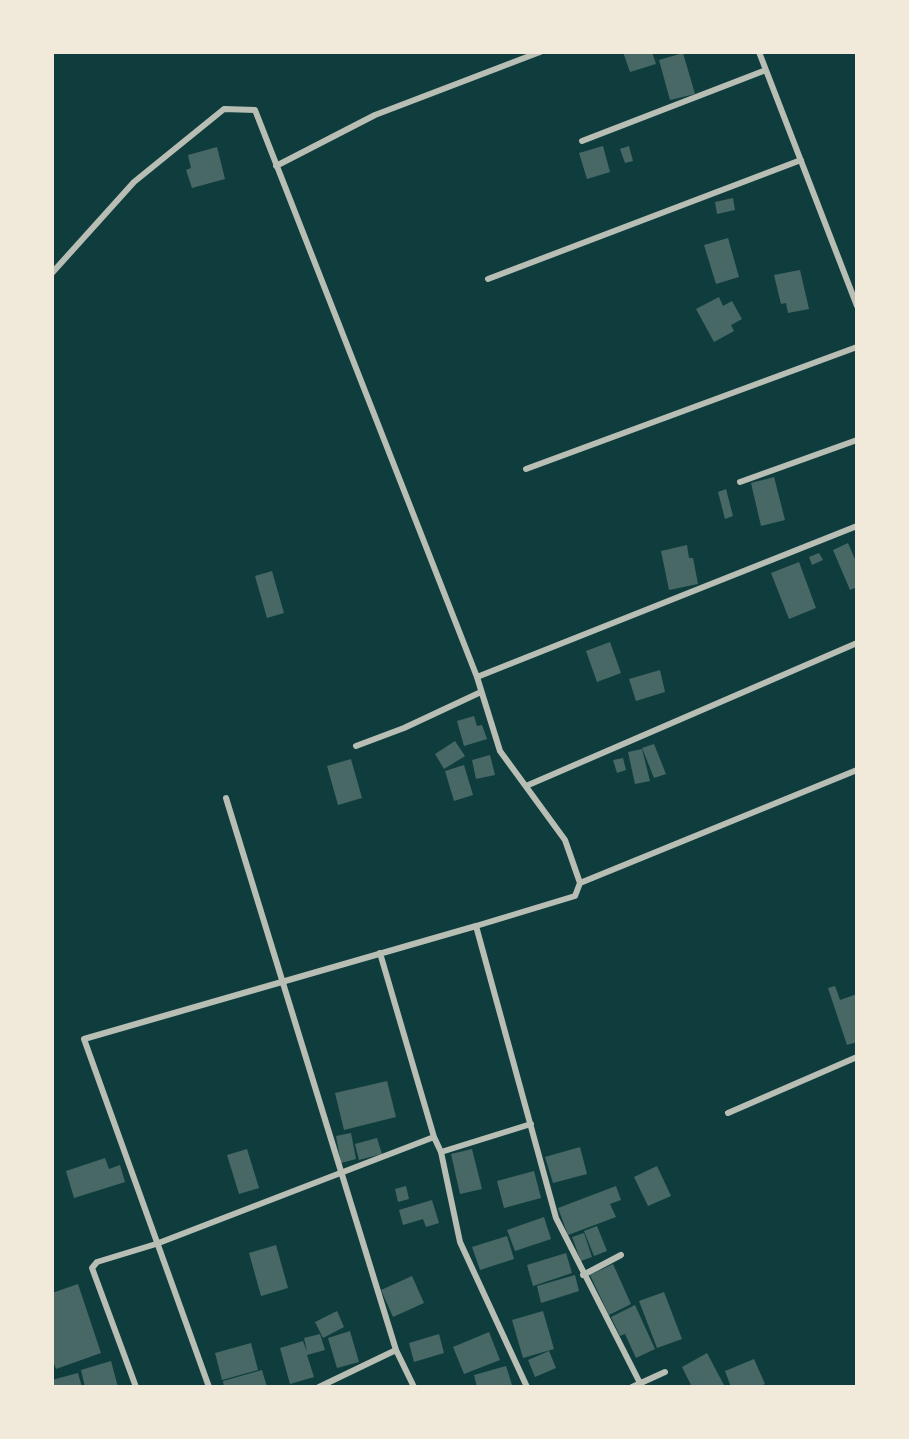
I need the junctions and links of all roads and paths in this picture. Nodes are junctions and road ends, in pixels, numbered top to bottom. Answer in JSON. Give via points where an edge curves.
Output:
{"nodes":[{"id":1,"x":540,"y":52,"type":"edge"},
{"id":2,"x":759,"y":52,"type":"edge"},
{"id":3,"x":766,"y":70,"type":"junction"},
{"id":4,"x":582,"y":141,"type":"dead end"},
{"id":5,"x":801,"y":160,"type":"junction"},
{"id":6,"x":276,"y":166,"type":"junction"},
{"id":7,"x":52,"y":273,"type":"edge"},
{"id":8,"x":488,"y":279,"type":"dead end"},
{"id":9,"x":857,"y":306,"type":"edge"},
{"id":10,"x":857,"y":347,"type":"edge"},
{"id":11,"x":857,"y":440,"type":"edge"},
{"id":12,"x":526,"y":469,"type":"dead end"},
{"id":13,"x":740,"y":482,"type":"dead end"},
{"id":14,"x":857,"y":526,"type":"edge"},
{"id":15,"x":857,"y":643,"type":"edge"},
{"id":16,"x":477,"y":677,"type":"junction"},
{"id":17,"x":481,"y":692,"type":"junction"},
{"id":18,"x":356,"y":746,"type":"dead end"},
{"id":19,"x":857,"y":770,"type":"edge"},
{"id":20,"x":526,"y":786,"type":"junction"},
{"id":21,"x":226,"y":798,"type":"dead end"},
{"id":22,"x":580,"y":883,"type":"junction"},
{"id":23,"x":476,"y":926,"type":"junction"},
{"id":24,"x":380,"y":953,"type":"junction"},
{"id":25,"x":284,"y":982,"type":"junction"},
{"id":26,"x":857,"y":1057,"type":"edge"},
{"id":27,"x":728,"y":1113,"type":"dead end"},
{"id":28,"x":531,"y":1124,"type":"junction"},
{"id":29,"x":434,"y":1137,"type":"junction"},
{"id":30,"x":441,"y":1152,"type":"junction"},
{"id":31,"x":343,"y":1173,"type":"junction"},
{"id":32,"x":156,"y":1244,"type":"junction"},
{"id":33,"x":621,"y":1255,"type":"dead end"},
{"id":34,"x":583,"y":1275,"type":"junction"},
{"id":35,"x":396,"y":1350,"type":"junction"},
{"id":36,"x":665,"y":1372,"type":"dead end"},
{"id":37,"x":641,"y":1385,"type":"edge"},
{"id":38,"x":136,"y":1387,"type":"edge"},
{"id":39,"x":209,"y":1387,"type":"edge"},
{"id":40,"x":319,"y":1387,"type":"edge"},
{"id":41,"x":414,"y":1387,"type":"edge"},
{"id":42,"x":527,"y":1387,"type":"edge"},
{"id":43,"x":632,"y":1387,"type":"edge"}],
"edges":[{"from":1,"to":6,"type":"street","via":[[375,115]]},
{"from":2,"to":3,"type":"street"},
{"from":3,"to":4,"type":"street"},
{"from":3,"to":5,"type":"street"},
{"from":5,"to":8,"type":"street"},
{"from":5,"to":9,"type":"street"},
{"from":6,"to":7,"type":"street","via":[[255,110],[224,109],[134,182]]},
{"from":6,"to":16,"type":"street"},
{"from":10,"to":12,"type":"street"},
{"from":11,"to":13,"type":"street"},
{"from":14,"to":16,"type":"street"},
{"from":15,"to":20,"type":"street"},
{"from":16,"to":17,"type":"street"},
{"from":17,"to":18,"type":"street"},
{"from":17,"to":20,"type":"street","via":[[500,751]]},
{"from":19,"to":22,"type":"street"},
{"from":20,"to":22,"type":"street","via":[[565,840]]},
{"from":21,"to":25,"type":"street"},
{"from":22,"to":23,"type":"street","via":[[575,896]]},
{"from":23,"to":24,"type":"street"},
{"from":23,"to":28,"type":"street"},
{"from":24,"to":25,"type":"street"},
{"from":24,"to":29,"type":"street"},
{"from":25,"to":31,"type":"street"},
{"from":25,"to":32,"type":"street","via":[[84,1039]]},
{"from":26,"to":27,"type":"street"},
{"from":28,"to":30,"type":"street"},
{"from":28,"to":34,"type":"street","via":[[556,1218]]},
{"from":29,"to":30,"type":"street"},
{"from":29,"to":31,"type":"street"},
{"from":30,"to":42,"type":"street","via":[[460,1242]]},
{"from":31,"to":32,"type":"street"},
{"from":31,"to":35,"type":"street"},
{"from":32,"to":38,"type":"street","via":[[92,1268]]},
{"from":32,"to":39,"type":"street"},
{"from":33,"to":34,"type":"street"},
{"from":34,"to":37,"type":"street"},
{"from":35,"to":40,"type":"street"},
{"from":35,"to":41,"type":"street"},
{"from":36,"to":37,"type":"street"},
{"from":37,"to":43,"type":"street"}]}
